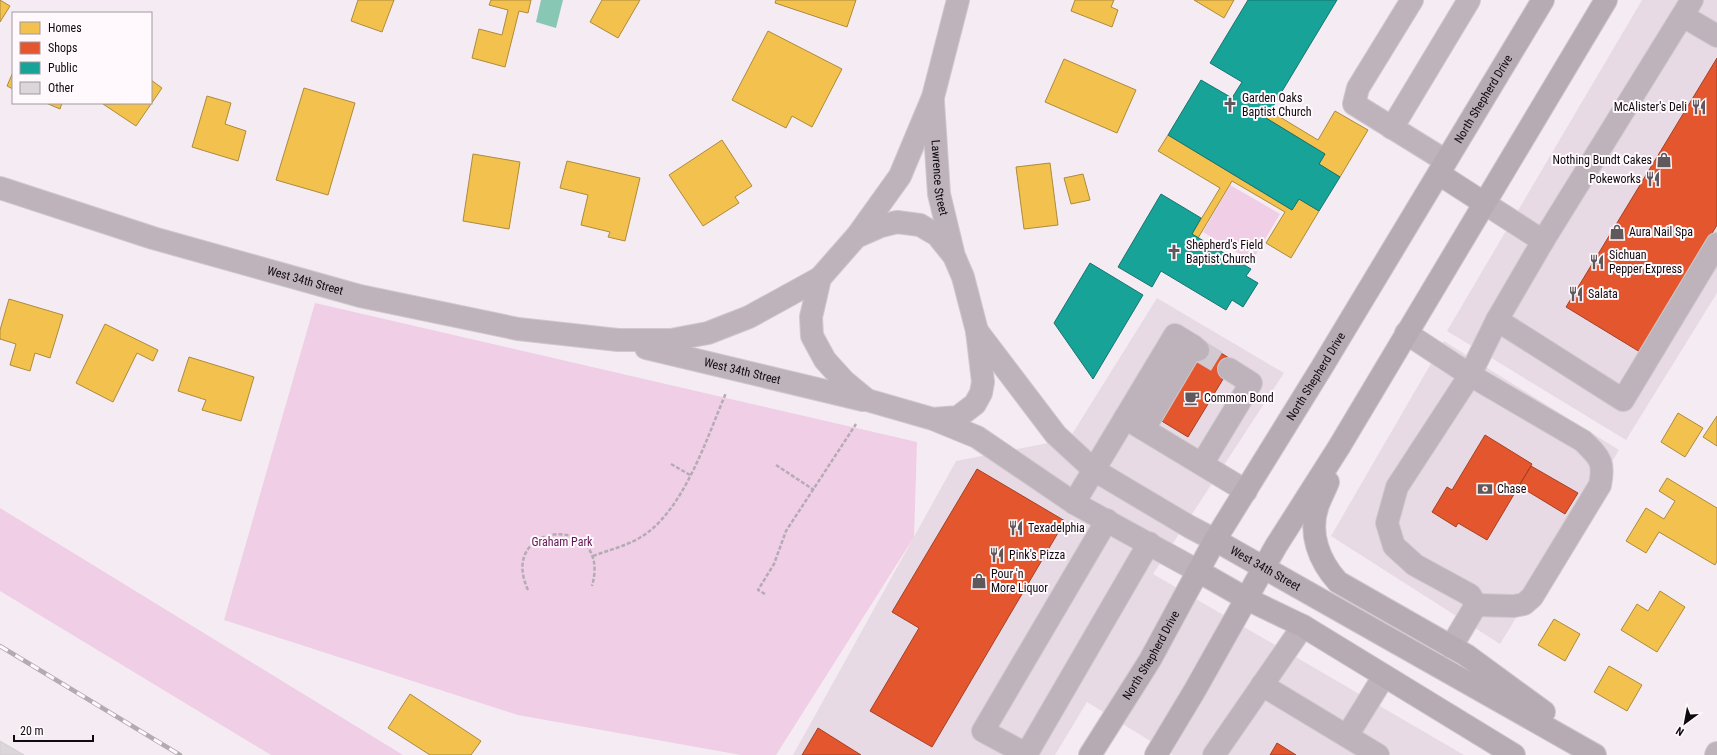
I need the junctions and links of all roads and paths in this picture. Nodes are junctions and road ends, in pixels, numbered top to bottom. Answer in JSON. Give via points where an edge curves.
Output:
{"nodes":[{"id":1,"x":958,"y":0,"type":"edge"},
{"id":2,"x":1412,"y":0,"type":"edge"},
{"id":3,"x":1468,"y":0,"type":"edge"},
{"id":4,"x":1543,"y":0,"type":"edge"},
{"id":5,"x":1606,"y":0,"type":"edge"},
{"id":6,"x":1688,"y":8,"type":"edge"},
{"id":7,"x":1717,"y":36,"type":"edge"},
{"id":8,"x":933,"y":97,"type":"junction"},
{"id":9,"x":1392,"y":128,"type":"junction"},
{"id":10,"x":1443,"y":167,"type":"junction"},
{"id":11,"x":0,"y":188,"type":"edge"},
{"id":12,"x":1484,"y":203,"type":"junction"},
{"id":13,"x":856,"y":237,"type":"junction"},
{"id":14,"x":1543,"y":241,"type":"junction"},
{"id":15,"x":1717,"y":244,"type":"edge"},
{"id":16,"x":954,"y":256,"type":"junction"},
{"id":17,"x":820,"y":278,"type":"junction"},
{"id":18,"x":1497,"y":320,"type":"junction"},
{"id":19,"x":977,"y":331,"type":"junction"},
{"id":20,"x":1406,"y":333,"type":"junction"},
{"id":21,"x":618,"y":340,"type":"junction"},
{"id":22,"x":1229,"y":369,"type":"tunnel mouth"},
{"id":23,"x":736,"y":370,"type":"junction"},
{"id":24,"x":1470,"y":375,"type":"junction"},
{"id":25,"x":867,"y":400,"type":"junction"},
{"id":26,"x":1125,"y":418,"type":"junction"},
{"id":27,"x":932,"y":419,"type":"junction"},
{"id":28,"x":1144,"y":429,"type":"junction"},
{"id":29,"x":1338,"y":447,"type":"junction"},
{"id":30,"x":671,"y":464,"type":"dead end"},
{"id":31,"x":1202,"y":464,"type":"junction"},
{"id":32,"x":776,"y":466,"type":"dead end"},
{"id":33,"x":1094,"y":470,"type":"junction"},
{"id":34,"x":690,"y":475,"type":"junction"},
{"id":35,"x":814,"y":490,"type":"junction"},
{"id":36,"x":1246,"y":491,"type":"junction"},
{"id":37,"x":1074,"y":503,"type":"junction"},
{"id":38,"x":1107,"y":520,"type":"junction"},
{"id":39,"x":1215,"y":540,"type":"junction"},
{"id":40,"x":1149,"y":543,"type":"junction"},
{"id":41,"x":593,"y":556,"type":"junction"},
{"id":42,"x":1263,"y":569,"type":"junction"},
{"id":43,"x":1198,"y":571,"type":"junction"},
{"id":44,"x":592,"y":586,"type":"dead end"},
{"id":45,"x":528,"y":590,"type":"dead end"},
{"id":46,"x":765,"y":594,"type":"dead end"},
{"id":47,"x":1247,"y":599,"type":"junction"},
{"id":48,"x":1476,"y":605,"type":"junction"},
{"id":49,"x":1303,"y":626,"type":"junction"},
{"id":50,"x":1451,"y":647,"type":"junction"},
{"id":51,"x":1384,"y":676,"type":"junction"},
{"id":52,"x":1262,"y":685,"type":"junction"},
{"id":53,"x":1347,"y":736,"type":"junction"},
{"id":54,"x":1569,"y":740,"type":"junction"},
{"id":55,"x":1026,"y":755,"type":"edge"},
{"id":56,"x":1090,"y":755,"type":"edge"},
{"id":57,"x":1156,"y":755,"type":"edge"},
{"id":58,"x":1214,"y":755,"type":"edge"},
{"id":59,"x":1378,"y":755,"type":"edge"},
{"id":60,"x":1514,"y":755,"type":"edge"},
{"id":61,"x":1595,"y":755,"type":"edge"}],
"edges":[{"from":1,"to":8,"type":"street","name":"Lawrence Street"},
{"from":2,"to":9,"type":"street","via":[[1358,88],[1354,104]]},
{"from":3,"to":9,"type":"street"},
{"from":4,"to":10,"type":"main road","name":"North Shepherd Drive"},
{"from":5,"to":12,"type":"main road"},
{"from":6,"to":7,"type":"street"},
{"from":6,"to":14,"type":"street"},
{"from":8,"to":13,"type":"street","name":"Lawrence Street","via":[[900,176]]},
{"from":8,"to":16,"type":"street","name":"Lawrence Street","via":[[939,194]]},
{"from":9,"to":10,"type":"street"},
{"from":10,"to":12,"type":"main road"},
{"from":10,"to":36,"type":"main road","name":"North Shepherd Drive"},
{"from":11,"to":21,"type":"street","name":"West 34th Street","via":[[153,238],[360,296],[518,329]]},
{"from":12,"to":14,"type":"street"},
{"from":12,"to":20,"type":"main road"},
{"from":13,"to":16,"type":"street","via":[[897,222],[920,225],[936,235]]},
{"from":13,"to":17,"type":"street","name":"Lawrence Street"},
{"from":14,"to":18,"type":"street"},
{"from":15,"to":18,"type":"street","via":[[1623,400]]},
{"from":16,"to":19,"type":"street","via":[[963,277]]},
{"from":17,"to":21,"type":"street","name":"West 34th Street","via":[[749,317],[708,333],[670,340]]},
{"from":17,"to":25,"type":"street","via":[[811,317],[812,336],[825,360],[844,381]]},
{"from":18,"to":24,"type":"street"},
{"from":19,"to":27,"type":"street","via":[[983,382],[978,399],[958,417]]},
{"from":19,"to":33,"type":"street","name":"West 34th Street","via":[[1056,435]]},
{"from":20,"to":24,"type":"street"},
{"from":20,"to":29,"type":"main road"},
{"from":21,"to":23,"type":"street","name":"West 34th Street"},
{"from":22,"to":31,"type":"street","via":[[1251,383]]},
{"from":23,"to":25,"type":"street","name":"West 34th Street"},
{"from":23,"to":34,"type":"path"},
{"from":24,"to":48,"type":"street","via":[[1397,487],[1386,523],[1394,546],[1416,565],[1470,595]]},
{"from":24,"to":48,"type":"street","via":[[1583,441],[1602,465],[1600,485],[1532,597],[1524,604],[1514,606]]},
{"from":25,"to":27,"type":"street","name":"West 34th Street"},
{"from":25,"to":35,"type":"path","via":[[861,417]]},
{"from":26,"to":28,"type":"street"},
{"from":26,"to":28,"type":"street","via":[[1176,336],[1195,348]]},
{"from":26,"to":33,"type":"street"},
{"from":27,"to":37,"type":"street","via":[[977,437]]},
{"from":28,"to":31,"type":"street"},
{"from":29,"to":42,"type":"main road"},
{"from":29,"to":50,"type":"main road","via":[[1314,521],[1314,538],[1326,569],[1338,582]]},
{"from":30,"to":34,"type":"path"},
{"from":31,"to":36,"type":"street"},
{"from":32,"to":35,"type":"path"},
{"from":33,"to":37,"type":"street"},
{"from":33,"to":39,"type":"street","name":"West 34th Street"},
{"from":34,"to":41,"type":"path","via":[[678,497],[654,526],[624,546]]},
{"from":35,"to":46,"type":"path","via":[[786,531],[774,564],[758,590]]},
{"from":36,"to":39,"type":"main road","name":"North Shepherd Drive"},
{"from":37,"to":38,"type":"street"},
{"from":38,"to":40,"type":"street"},
{"from":38,"to":55,"type":"street","via":[[984,731]]},
{"from":39,"to":42,"type":"main road","name":"West 34th Street"},
{"from":39,"to":43,"type":"main road","name":"North Shepherd Drive"},
{"from":40,"to":43,"type":"street"},
{"from":40,"to":55,"type":"street"},
{"from":41,"to":44,"type":"path","via":[[596,569]]},
{"from":41,"to":45,"type":"path","via":[[585,545],[569,535],[556,534],[543,538],[532,545],[525,556],[522,575]]},
{"from":42,"to":47,"type":"main road"},
{"from":42,"to":54,"type":"main road","name":"West 34th Street"},
{"from":43,"to":47,"type":"main road"},
{"from":43,"to":56,"type":"main road","name":"North Shepherd Drive","via":[[1150,660]]},
{"from":47,"to":49,"type":"main road"},
{"from":47,"to":57,"type":"main road"},
{"from":48,"to":50,"type":"street"},
{"from":49,"to":51,"type":"main road"},
{"from":49,"to":52,"type":"street"},
{"from":50,"to":54,"type":"main road","via":[[1466,655],[1545,713]]},
{"from":51,"to":53,"type":"street"},
{"from":51,"to":60,"type":"main road"},
{"from":52,"to":53,"type":"street"},
{"from":52,"to":58,"type":"street"},
{"from":53,"to":59,"type":"street"},
{"from":54,"to":61,"type":"main road","name":"West 34th Street"}]}
